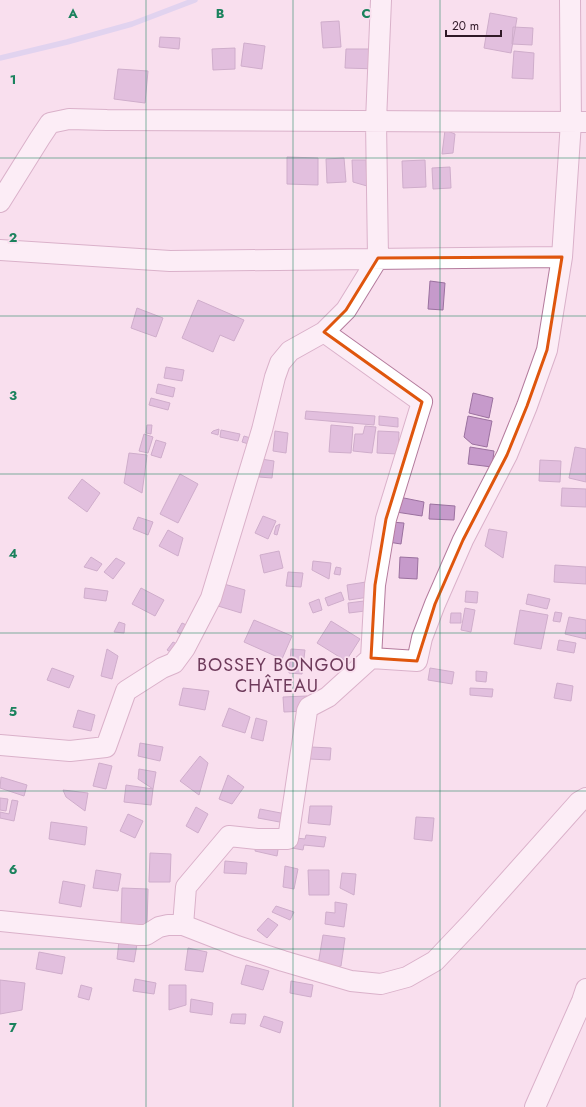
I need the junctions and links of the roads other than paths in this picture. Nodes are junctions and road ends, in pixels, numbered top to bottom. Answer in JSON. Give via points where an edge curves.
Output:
{"nodes":[{"id":1,"x":381,"y":0,"type":"edge"},
{"id":2,"x":570,"y":0,"type":"edge"},
{"id":3,"x":376,"y":121,"type":"junction"},
{"id":4,"x":579,"y":122,"type":"edge"},
{"id":5,"x":0,"y":202,"type":"edge"},
{"id":6,"x":0,"y":250,"type":"edge"},
{"id":7,"x":562,"y":257,"type":"junction"},
{"id":8,"x":378,"y":258,"type":"junction"},
{"id":9,"x":324,"y":332,"type":"junction"},
{"id":10,"x":371,"y":658,"type":"junction"},
{"id":11,"x":0,"y":745,"type":"edge"},
{"id":12,"x":586,"y":798,"type":"edge"},
{"id":13,"x":0,"y":922,"type":"edge"},
{"id":14,"x":183,"y":925,"type":"junction"},
{"id":15,"x":586,"y":989,"type":"edge"},
{"id":16,"x":535,"y":1107,"type":"edge"}],
"edges":[{"from":1,"to":3,"type":"street"},
{"from":2,"to":4,"type":"street"},
{"from":3,"to":4,"type":"street"},
{"from":3,"to":5,"type":"street","via":[[69,119],[50,123]]},
{"from":3,"to":8,"type":"street"},
{"from":4,"to":7,"type":"street"},
{"from":6,"to":8,"type":"street","via":[[170,261]]},
{"from":7,"to":8,"type":"street"},
{"from":7,"to":10,"type":"street","via":[[547,350],[527,406],[507,455],[463,540],[435,604],[422,638],[417,661]]},
{"from":8,"to":9,"type":"street","via":[[346,310]]},
{"from":9,"to":10,"type":"street","via":[[422,402],[386,519],[375,585]]},
{"from":9,"to":11,"type":"street","via":[[290,351],[280,363],[211,598],[185,648],[174,663],[126,691],[106,747],[70,751]]},
{"from":10,"to":14,"type":"street","via":[[328,697],[309,707],[307,711],[288,839],[230,836],[186,887]]},
{"from":12,"to":14,"type":"street","via":[[579,802],[435,962],[407,977],[381,984],[351,981],[237,946]]},
{"from":13,"to":14,"type":"street","via":[[138,935],[146,935],[168,925]]},
{"from":15,"to":16,"type":"street"}]}
